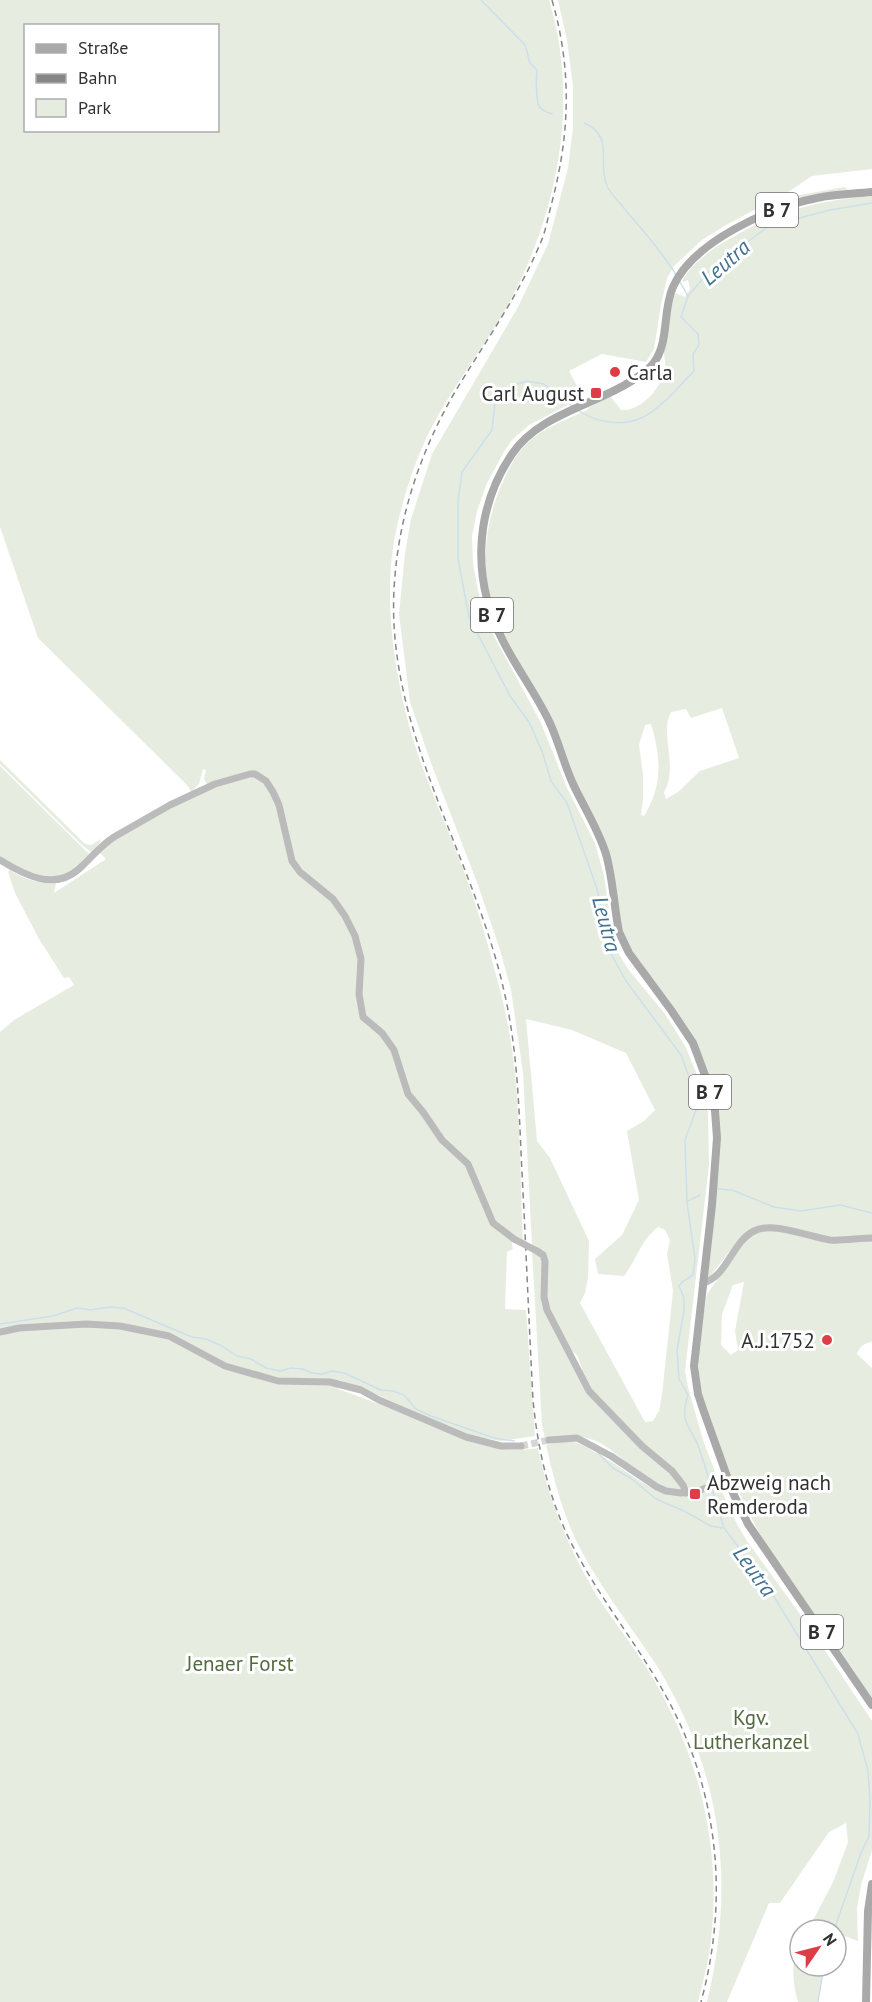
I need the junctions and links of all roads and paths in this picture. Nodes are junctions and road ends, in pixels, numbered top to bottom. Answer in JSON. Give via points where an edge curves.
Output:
{"nodes":[{"id":1,"x":872,"y":192,"type":"edge"},
{"id":2,"x":0,"y":860,"type":"edge"},
{"id":3,"x":872,"y":1238,"type":"edge"},
{"id":4,"x":703,"y":1283,"type":"junction"},
{"id":5,"x":0,"y":1332,"type":"edge"},
{"id":6,"x":549,"y":1440,"type":"tunnel mouth"},
{"id":7,"x":521,"y":1446,"type":"tunnel mouth"},
{"id":8,"x":728,"y":1480,"type":"junction"},
{"id":9,"x":686,"y":1493,"type":"junction"},
{"id":10,"x":872,"y":1705,"type":"edge"},
{"id":11,"x":872,"y":1884,"type":"edge"},
{"id":12,"x":866,"y":2002,"type":"edge"}],
"edges":[{"from":1,"to":4,"type":"main road","number":"B 7","via":[[790,205],[708,247],[676,281],[668,303],[662,347],[654,362],[636,378],[525,438],[512,454],[485,512],[481,538],[484,584],[495,624],[548,718],[574,786],[601,840],[622,940],[684,1027],[709,1086],[717,1138]]},
{"from":2,"to":9,"type":"street","bridge":true,"via":[[34,878],[66,877],[102,844],[192,794],[245,774],[255,774],[266,781],[279,805],[292,861],[333,899],[355,936],[361,959],[359,994],[363,1017],[394,1050],[408,1094],[436,1133],[464,1159],[493,1223],[543,1255],[547,1310],[586,1386],[642,1446],[669,1468]]},
{"from":3,"to":4,"type":"street","via":[[830,1240],[763,1227],[745,1237],[717,1275]]},
{"from":4,"to":8,"type":"main road","number":"B 7","via":[[694,1353],[695,1380]]},
{"from":5,"to":7,"type":"street","via":[[86,1324],[169,1336],[225,1366],[278,1381],[330,1382],[361,1390],[465,1437],[501,1446]]},
{"from":6,"to":9,"type":"street","via":[[577,1438],[657,1487]]},
{"from":8,"to":9,"type":"street"},
{"from":8,"to":10,"type":"main road","number":"B 7","via":[[757,1539]]},
{"from":11,"to":12,"type":"main road"}]}
